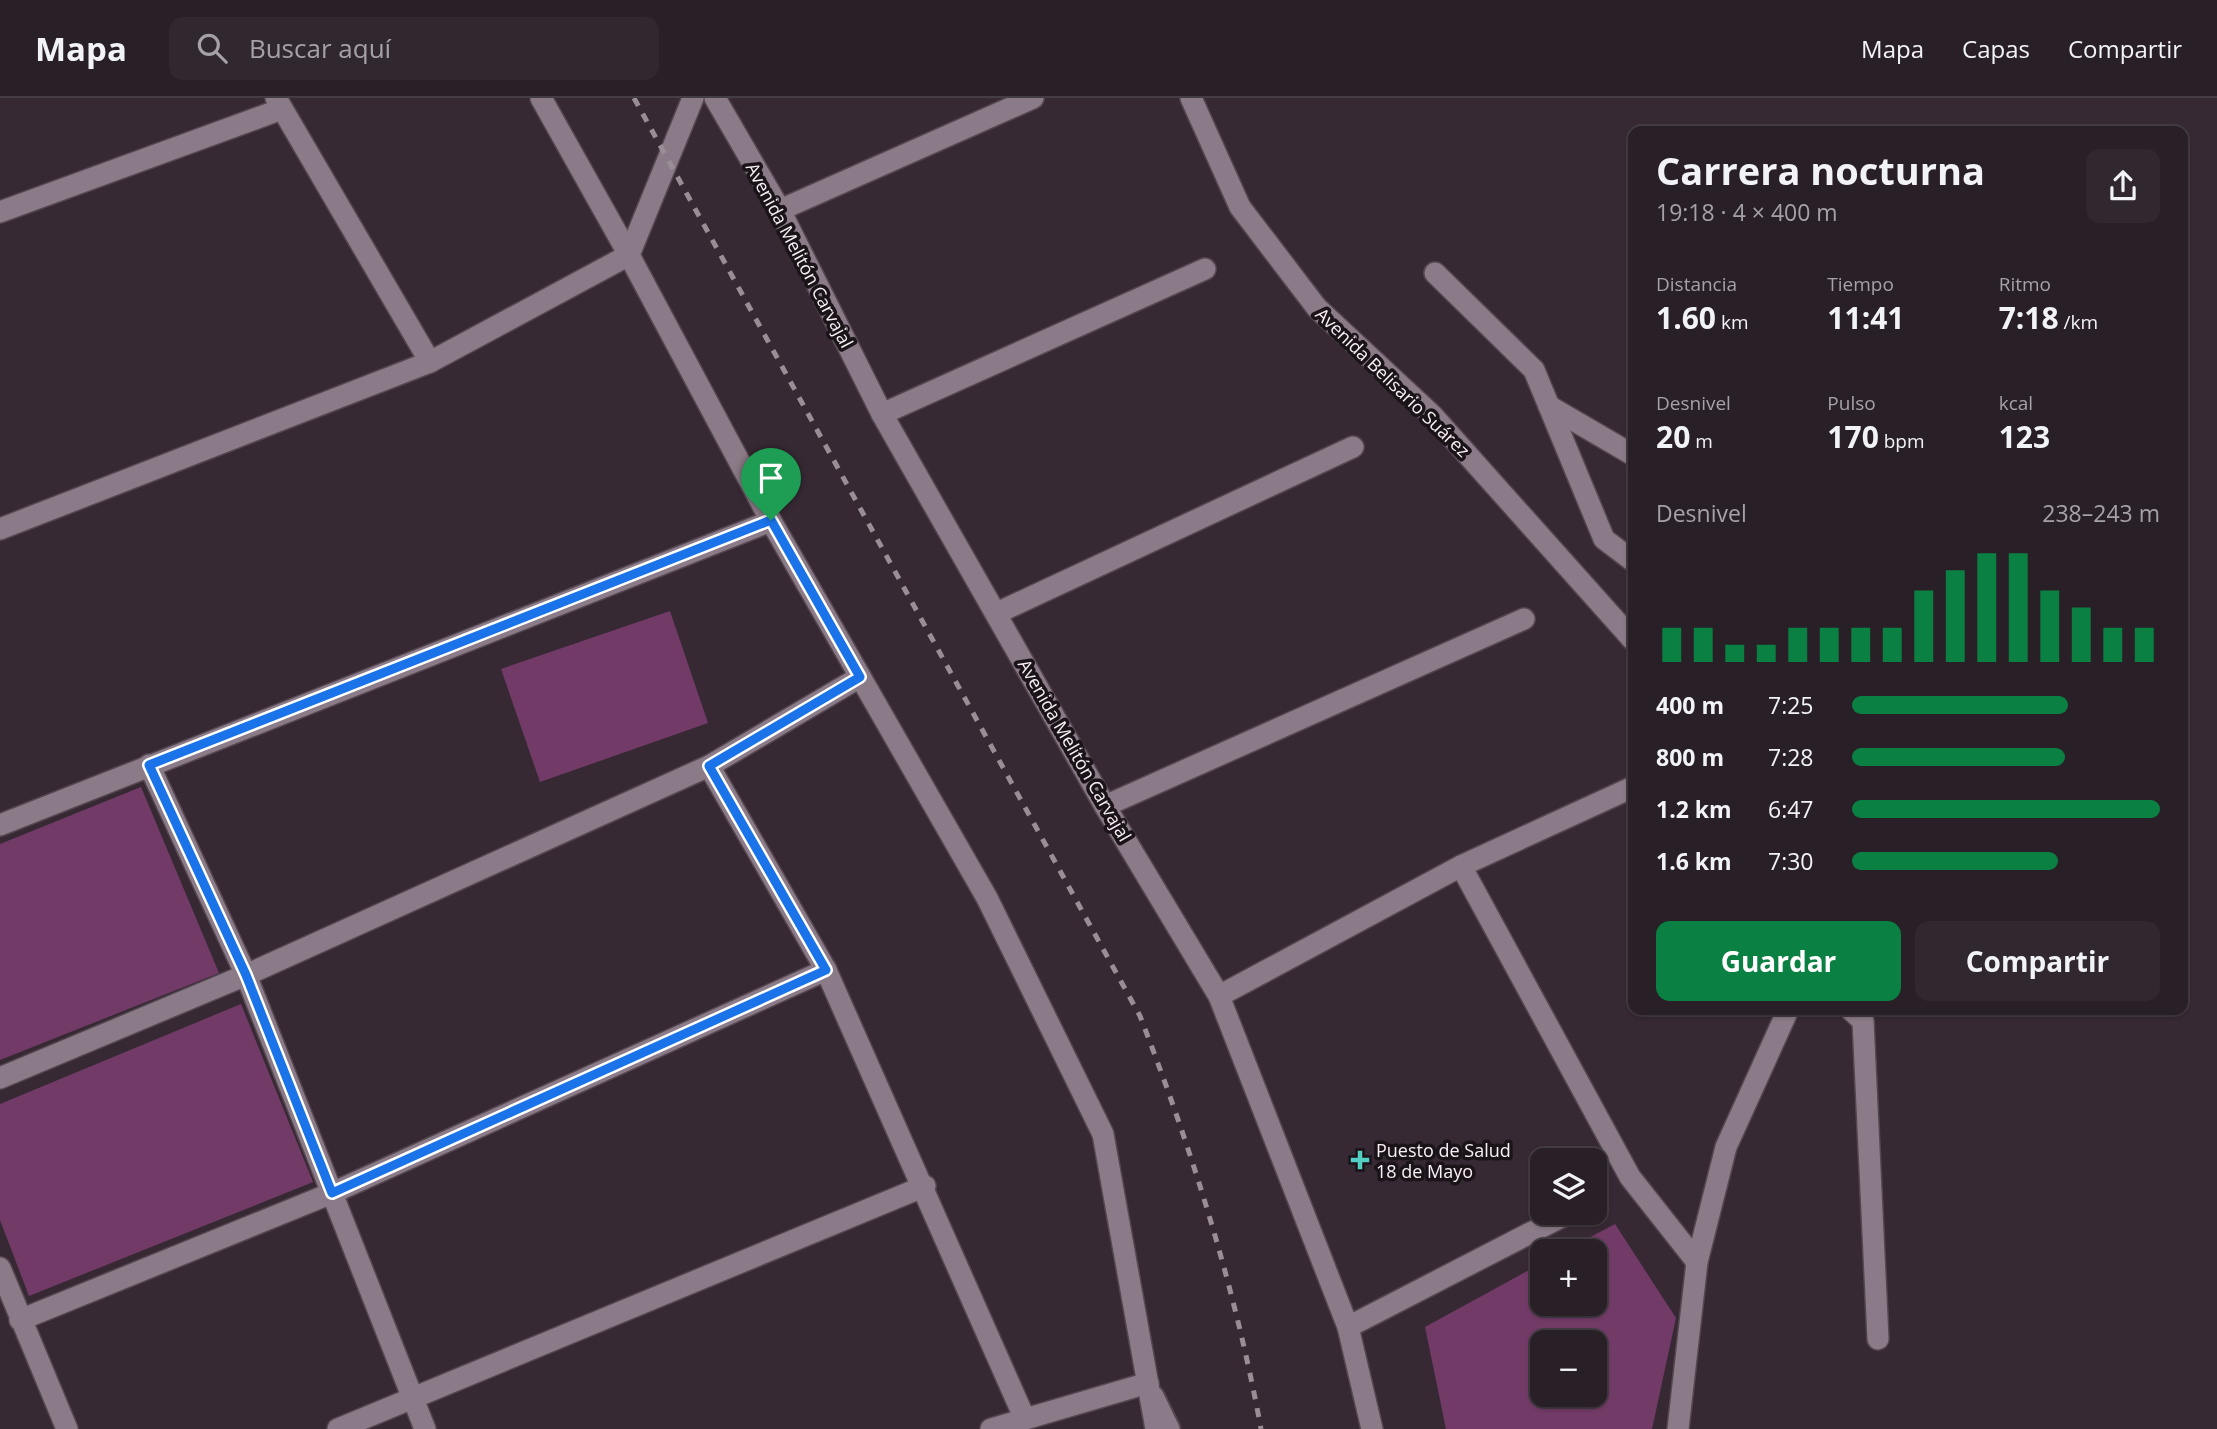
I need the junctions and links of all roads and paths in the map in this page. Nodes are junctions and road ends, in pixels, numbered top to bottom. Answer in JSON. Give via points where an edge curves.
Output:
{"nodes":[{"id":1,"x":541,"y":98,"type":"edge"},
{"id":2,"x":692,"y":98,"type":"edge"},
{"id":3,"x":715,"y":98,"type":"edge"},
{"id":4,"x":1032,"y":98,"type":"edge"},
{"id":5,"x":1191,"y":98,"type":"edge"},
{"id":6,"x":279,"y":103,"type":"edge"},
{"id":7,"x":780,"y":210,"type":"junction"},
{"id":8,"x":0,"y":212,"type":"edge"},
{"id":9,"x":629,"y":255,"type":"junction"},
{"id":10,"x":1205,"y":269,"type":"dead end"},
{"id":11,"x":1436,"y":273,"type":"dead end"},
{"id":12,"x":429,"y":362,"type":"junction"},
{"id":13,"x":1549,"y":406,"type":"junction"},
{"id":14,"x":882,"y":414,"type":"junction"},
{"id":15,"x":1353,"y":447,"type":"dead end"},
{"id":16,"x":1628,"y":452,"type":"edge"},
{"id":17,"x":771,"y":520,"type":"junction"},
{"id":18,"x":0,"y":529,"type":"edge"},
{"id":19,"x":1628,"y":557,"type":"edge"},
{"id":20,"x":997,"y":613,"type":"junction"},
{"id":21,"x":1524,"y":620,"type":"dead end"},
{"id":22,"x":1628,"y":634,"type":"edge"},
{"id":23,"x":860,"y":677,"type":"junction"},
{"id":24,"x":149,"y":765,"type":"junction"},
{"id":25,"x":709,"y":766,"type":"junction"},
{"id":26,"x":1628,"y":789,"type":"edge"},
{"id":27,"x":1105,"y":806,"type":"junction"},
{"id":28,"x":0,"y":825,"type":"edge"},
{"id":29,"x":1461,"y":866,"type":"junction"},
{"id":30,"x":826,"y":970,"type":"junction"},
{"id":31,"x":246,"y":975,"type":"junction"},
{"id":32,"x":1219,"y":996,"type":"junction"},
{"id":33,"x":1786,"y":1015,"type":"edge"},
{"id":34,"x":1857,"y":1015,"type":"edge"},
{"id":35,"x":0,"y":1078,"type":"edge"},
{"id":36,"x":925,"y":1186,"type":"junction"},
{"id":37,"x":332,"y":1193,"type":"junction"},
{"id":38,"x":1546,"y":1225,"type":"edge"},
{"id":39,"x":1697,"y":1262,"type":"junction"},
{"id":40,"x":0,"y":1268,"type":"edge"},
{"id":41,"x":20,"y":1320,"type":"junction"},
{"id":42,"x":1349,"y":1327,"type":"junction"},
{"id":43,"x":1878,"y":1339,"type":"dead end"},
{"id":44,"x":1148,"y":1383,"type":"junction"},
{"id":45,"x":412,"y":1397,"type":"junction"},
{"id":46,"x":1024,"y":1417,"type":"junction"},
{"id":47,"x":67,"y":1429,"type":"edge"},
{"id":48,"x":338,"y":1429,"type":"edge"},
{"id":49,"x":425,"y":1429,"type":"edge"},
{"id":50,"x":991,"y":1429,"type":"edge"},
{"id":51,"x":1156,"y":1429,"type":"edge"},
{"id":52,"x":1170,"y":1429,"type":"edge"},
{"id":53,"x":1373,"y":1429,"type":"edge"},
{"id":54,"x":1678,"y":1429,"type":"edge"}],
"edges":[{"from":1,"to":9,"type":"street"},
{"from":2,"to":9,"type":"street"},
{"from":3,"to":7,"type":"street","name":"Avenida Melitón Carvajal"},
{"from":4,"to":7,"type":"street"},
{"from":5,"to":22,"type":"street","name":"Avenida Belisario Suárez","via":[[1240,207],[1317,308],[1433,416]]},
{"from":6,"to":8,"type":"street"},
{"from":6,"to":12,"type":"street"},
{"from":7,"to":14,"type":"street","name":"Avenida Melitón Carvajal"},
{"from":9,"to":12,"type":"street"},
{"from":9,"to":17,"type":"street"},
{"from":10,"to":14,"type":"street"},
{"from":11,"to":13,"type":"street","via":[[1534,370]]},
{"from":12,"to":18,"type":"street"},
{"from":13,"to":16,"type":"street"},
{"from":13,"to":19,"type":"street","via":[[1604,539]]},
{"from":14,"to":20,"type":"street","name":"Avenida Melitón Carvajal"},
{"from":15,"to":20,"type":"street"},
{"from":17,"to":23,"type":"street"},
{"from":17,"to":24,"type":"street"},
{"from":20,"to":27,"type":"street","name":"Avenida Melitón Carvajal"},
{"from":21,"to":27,"type":"street"},
{"from":23,"to":25,"type":"street"},
{"from":23,"to":44,"type":"street","via":[[987,898],[1103,1133]]},
{"from":24,"to":28,"type":"street"},
{"from":24,"to":31,"type":"street"},
{"from":25,"to":30,"type":"street"},
{"from":25,"to":31,"type":"street"},
{"from":26,"to":29,"type":"street"},
{"from":27,"to":32,"type":"street","name":"Avenida Melitón Carvajal"},
{"from":29,"to":32,"type":"street"},
{"from":29,"to":39,"type":"street","via":[[1630,1177]]},
{"from":30,"to":36,"type":"street"},
{"from":30,"to":37,"type":"street"},
{"from":31,"to":35,"type":"street"},
{"from":31,"to":37,"type":"street"},
{"from":32,"to":42,"type":"street","name":"Avenida Melitón Carvajal"},
{"from":33,"to":39,"type":"street","via":[[1726,1147]]},
{"from":34,"to":43,"type":"street","via":[[1863,1021]]},
{"from":36,"to":45,"type":"street"},
{"from":36,"to":46,"type":"street"},
{"from":37,"to":41,"type":"street"},
{"from":37,"to":45,"type":"street"},
{"from":38,"to":42,"type":"street"},
{"from":39,"to":54,"type":"street"},
{"from":40,"to":41,"type":"street"},
{"from":41,"to":47,"type":"street"},
{"from":42,"to":53,"type":"street","name":"Avenida Melitón Carvajal"},
{"from":44,"to":46,"type":"street"},
{"from":44,"to":51,"type":"street"},
{"from":44,"to":52,"type":"lane"},
{"from":45,"to":48,"type":"street"},
{"from":45,"to":49,"type":"street"},
{"from":46,"to":50,"type":"street"}]}
